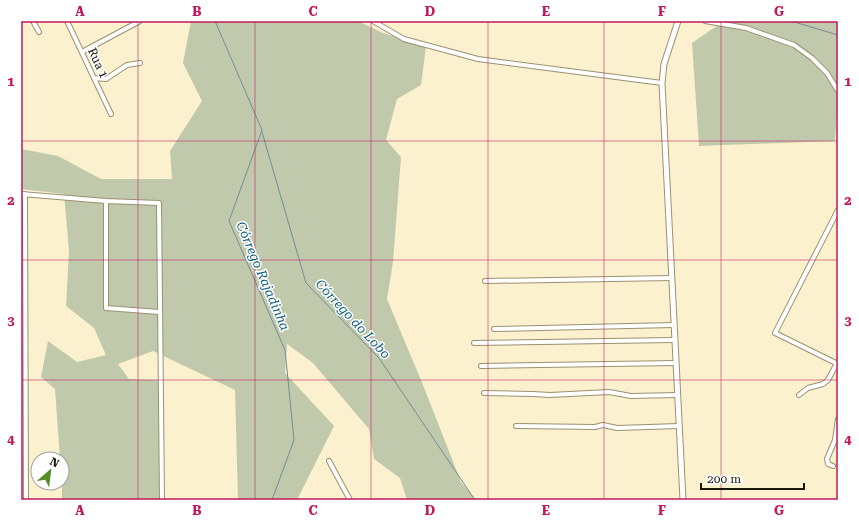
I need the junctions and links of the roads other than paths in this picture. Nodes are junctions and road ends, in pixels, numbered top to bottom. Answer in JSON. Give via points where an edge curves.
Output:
{"nodes":[{"id":1,"x":33,"y":21,"type":"edge"},
{"id":2,"x":67,"y":21,"type":"edge"},
{"id":3,"x":140,"y":21,"type":"edge"},
{"id":4,"x":373,"y":21,"type":"edge"},
{"id":5,"x":678,"y":21,"type":"edge"},
{"id":6,"x":705,"y":21,"type":"edge"},
{"id":7,"x":39,"y":32,"type":"dead end"},
{"id":8,"x":82,"y":52,"type":"junction"},
{"id":9,"x":140,"y":63,"type":"dead end"},
{"id":10,"x":94,"y":78,"type":"junction"},
{"id":11,"x":662,"y":83,"type":"junction"},
{"id":12,"x":838,"y":91,"type":"edge"},
{"id":13,"x":111,"y":114,"type":"dead end"},
{"id":14,"x":23,"y":194,"type":"edge"},
{"id":15,"x":106,"y":201,"type":"junction"},
{"id":16,"x":838,"y":210,"type":"edge"},
{"id":17,"x":672,"y":278,"type":"junction"},
{"id":18,"x":485,"y":281,"type":"dead end"},
{"id":19,"x":159,"y":312,"type":"junction"},
{"id":20,"x":674,"y":325,"type":"junction"},
{"id":21,"x":494,"y":329,"type":"dead end"},
{"id":22,"x":674,"y":340,"type":"junction"},
{"id":23,"x":474,"y":343,"type":"dead end"},
{"id":24,"x":676,"y":363,"type":"junction"},
{"id":25,"x":838,"y":364,"type":"edge"},
{"id":26,"x":481,"y":366,"type":"dead end"},
{"id":27,"x":484,"y":393,"type":"dead end"},
{"id":28,"x":677,"y":395,"type":"junction"},
{"id":29,"x":800,"y":395,"type":"dead end"},
{"id":30,"x":838,"y":419,"type":"edge"},
{"id":31,"x":516,"y":426,"type":"dead end"},
{"id":32,"x":679,"y":426,"type":"junction"},
{"id":33,"x":329,"y":461,"type":"dead end"},
{"id":34,"x":833,"y":466,"type":"dead end"},
{"id":35,"x":26,"y":500,"type":"edge"},
{"id":36,"x":162,"y":500,"type":"edge"},
{"id":37,"x":350,"y":500,"type":"edge"},
{"id":38,"x":683,"y":500,"type":"edge"}],
"edges":[{"from":1,"to":7,"type":"street"},
{"from":2,"to":8,"type":"street","name":"Rua 1"},
{"from":3,"to":8,"type":"street"},
{"from":4,"to":11,"type":"street","via":[[404,39],[478,58]]},
{"from":5,"to":11,"type":"street","via":[[664,64]]},
{"from":6,"to":12,"type":"street","via":[[746,28],[794,45],[827,73]]},
{"from":8,"to":10,"type":"street","name":"Rua 1"},
{"from":9,"to":10,"type":"street","via":[[127,65],[106,79]]},
{"from":10,"to":13,"type":"street","name":"Rua 1"},
{"from":11,"to":17,"type":"street"},
{"from":14,"to":15,"type":"street"},
{"from":14,"to":35,"type":"street"},
{"from":15,"to":19,"type":"street","via":[[106,308]]},
{"from":15,"to":19,"type":"street","via":[[159,203]]},
{"from":16,"to":25,"type":"street","via":[[775,333]]},
{"from":17,"to":18,"type":"street"},
{"from":17,"to":20,"type":"street"},
{"from":19,"to":36,"type":"street"},
{"from":20,"to":21,"type":"street"},
{"from":20,"to":22,"type":"street"},
{"from":22,"to":23,"type":"street"},
{"from":22,"to":24,"type":"street"},
{"from":24,"to":26,"type":"street"},
{"from":24,"to":28,"type":"street"},
{"from":25,"to":29,"type":"street","via":[[828,380],[808,388]]},
{"from":27,"to":28,"type":"street","via":[[550,396],[610,392],[631,396]]},
{"from":28,"to":32,"type":"street"},
{"from":30,"to":34,"type":"street","via":[[835,440],[827,459],[828,464]]},
{"from":31,"to":32,"type":"street"},
{"from":32,"to":38,"type":"street"},
{"from":33,"to":37,"type":"street"}]}
